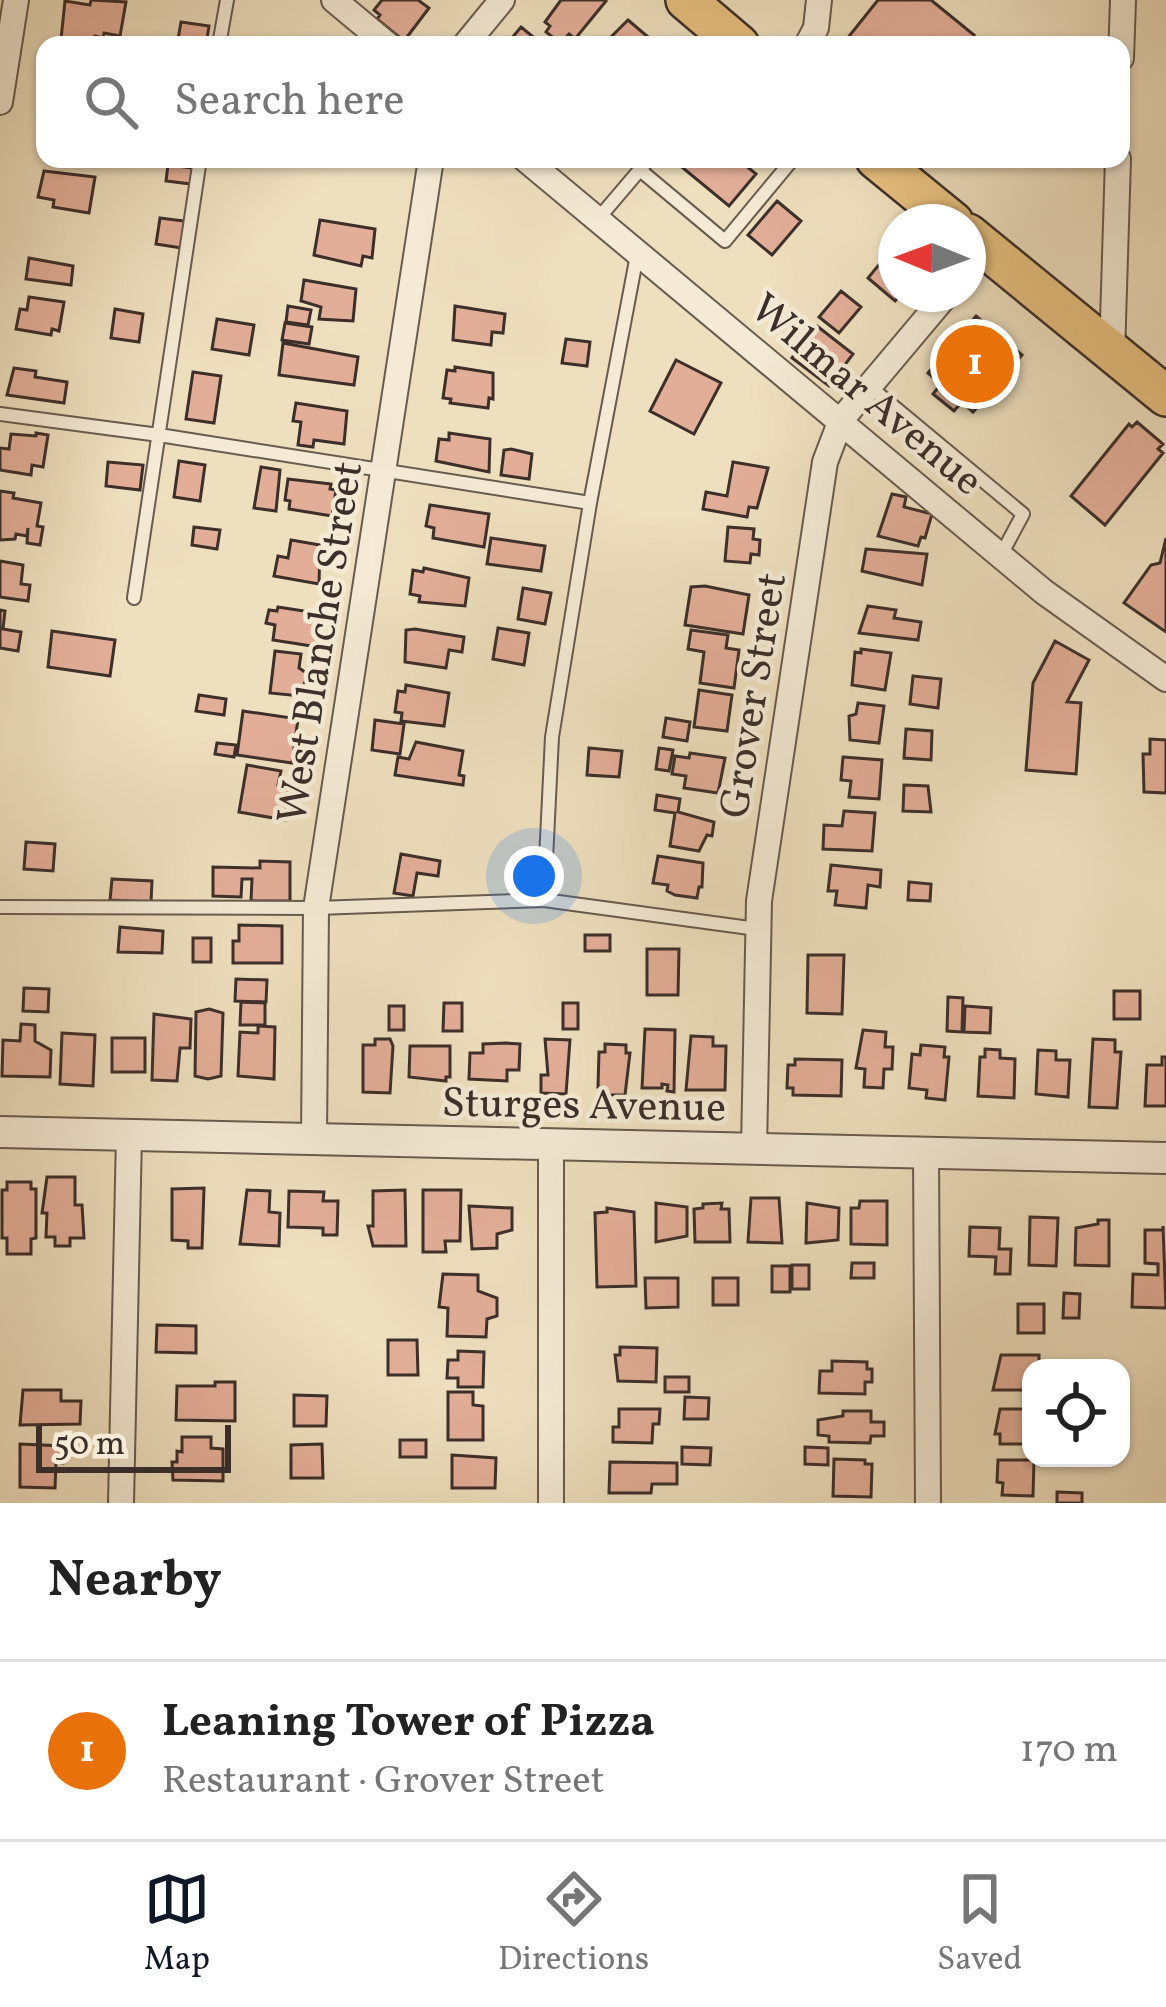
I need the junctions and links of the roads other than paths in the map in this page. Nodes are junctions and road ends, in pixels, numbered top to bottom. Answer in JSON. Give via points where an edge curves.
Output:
{"nodes":[{"id":1,"x":16,"y":0,"type":"edge"},
{"id":2,"x":227,"y":0,"type":"edge"},
{"id":3,"x":334,"y":0,"type":"edge"},
{"id":4,"x":502,"y":0,"type":"edge"},
{"id":5,"x":686,"y":0,"type":"edge"},
{"id":6,"x":819,"y":0,"type":"edge"},
{"id":7,"x":1123,"y":0,"type":"edge"},
{"id":8,"x":221,"y":36,"type":"edge"},
{"id":9,"x":377,"y":36,"type":"edge"},
{"id":10,"x":472,"y":36,"type":"edge"},
{"id":11,"x":728,"y":36,"type":"edge"},
{"id":12,"x":812,"y":36,"type":"edge"},
{"id":13,"x":1122,"y":36,"type":"edge"},
{"id":14,"x":1,"y":91,"type":"edge"},
{"id":15,"x":199,"y":168,"type":"edge"},
{"id":16,"x":430,"y":168,"type":"edge"},
{"id":17,"x":537,"y":168,"type":"edge"},
{"id":18,"x":641,"y":168,"type":"edge"},
{"id":19,"x":647,"y":168,"type":"edge"},
{"id":20,"x":781,"y":168,"type":"edge"},
{"id":21,"x":887,"y":168,"type":"edge"},
{"id":22,"x":1118,"y":168,"type":"edge"},
{"id":23,"x":931,"y":204,"type":"edge"},
{"id":24,"x":598,"y":219,"type":"junction"},
{"id":25,"x":637,"y":252,"type":"junction"},
{"id":26,"x":986,"y":259,"type":"edge"},
{"id":27,"x":931,"y":312,"type":"edge"},
{"id":28,"x":1112,"y":354,"type":"junction"},
{"id":29,"x":869,"y":386,"type":"junction"},
{"id":30,"x":1166,"y":397,"type":"edge"},
{"id":31,"x":0,"y":414,"type":"edge"},
{"id":32,"x":841,"y":420,"type":"junction"},
{"id":33,"x":158,"y":435,"type":"junction"},
{"id":34,"x":383,"y":471,"type":"junction"},
{"id":35,"x":590,"y":503,"type":"junction"},
{"id":36,"x":1001,"y":555,"type":"junction"},
{"id":37,"x":134,"y":598,"type":"dead end"},
{"id":38,"x":1166,"y":679,"type":"edge"},
{"id":39,"x":544,"y":900,"type":"junction"},
{"id":40,"x":0,"y":907,"type":"edge"},
{"id":41,"x":316,"y":908,"type":"junction"},
{"id":42,"x":757,"y":929,"type":"junction"},
{"id":43,"x":0,"y":1132,"type":"edge"},
{"id":44,"x":129,"y":1135,"type":"junction"},
{"id":45,"x":314,"y":1139,"type":"junction"},
{"id":46,"x":551,"y":1144,"type":"junction"},
{"id":47,"x":754,"y":1149,"type":"junction"},
{"id":48,"x":926,"y":1153,"type":"junction"},
{"id":49,"x":1166,"y":1158,"type":"edge"},
{"id":50,"x":122,"y":1503,"type":"edge"},
{"id":51,"x":551,"y":1503,"type":"edge"},
{"id":52,"x":928,"y":1503,"type":"edge"}],
"edges":[{"from":1,"to":14,"type":"street"},
{"from":2,"to":8,"type":"lane"},
{"from":3,"to":9,"type":"street"},
{"from":4,"to":10,"type":"street"},
{"from":5,"to":11,"type":"main road"},
{"from":6,"to":12,"type":"street"},
{"from":7,"to":13,"type":"street"},
{"from":15,"to":33,"type":"lane"},
{"from":16,"to":34,"type":"street","name":"West Blanche Street"},
{"from":17,"to":24,"type":"street","name":"Wilmar Avenue"},
{"from":18,"to":24,"type":"lane"},
{"from":19,"to":20,"type":"lane","via":[[725,241]]},
{"from":21,"to":23,"type":"main road"},
{"from":22,"to":28,"type":"street"},
{"from":24,"to":25,"type":"street","name":"Wilmar Avenue"},
{"from":25,"to":32,"type":"street","name":"Wilmar Avenue"},
{"from":25,"to":35,"type":"lane"},
{"from":26,"to":28,"type":"main road"},
{"from":27,"to":29,"type":"street","name":"Grover Street"},
{"from":28,"to":30,"type":"main road"},
{"from":29,"to":32,"type":"street","name":"Grover Street"},
{"from":29,"to":36,"type":"lane","via":[[1023,514]]},
{"from":31,"to":33,"type":"lane"},
{"from":32,"to":36,"type":"street","name":"Wilmar Avenue"},
{"from":32,"to":42,"type":"street","name":"Grover Street","via":[[826,462]]},
{"from":33,"to":34,"type":"lane"},
{"from":33,"to":37,"type":"lane"},
{"from":34,"to":35,"type":"lane"},
{"from":34,"to":41,"type":"street","name":"West Blanche Street"},
{"from":35,"to":39,"type":"lane","via":[[552,737]]},
{"from":36,"to":38,"type":"street","name":"Wilmar Avenue"},
{"from":39,"to":41,"type":"lane"},
{"from":39,"to":42,"type":"lane"},
{"from":40,"to":41,"type":"lane"},
{"from":41,"to":45,"type":"street","name":"West Blanche Street"},
{"from":42,"to":47,"type":"street","name":"Grover Street"},
{"from":43,"to":44,"type":"street","name":"Sturges Avenue"},
{"from":44,"to":45,"type":"street","name":"Sturges Avenue"},
{"from":44,"to":50,"type":"street"},
{"from":45,"to":46,"type":"street","name":"Sturges Avenue"},
{"from":46,"to":47,"type":"street","name":"Sturges Avenue"},
{"from":46,"to":51,"type":"street"},
{"from":47,"to":48,"type":"street","name":"Sturges Avenue"},
{"from":48,"to":49,"type":"street","name":"Sturges Avenue"},
{"from":48,"to":52,"type":"street"}]}
